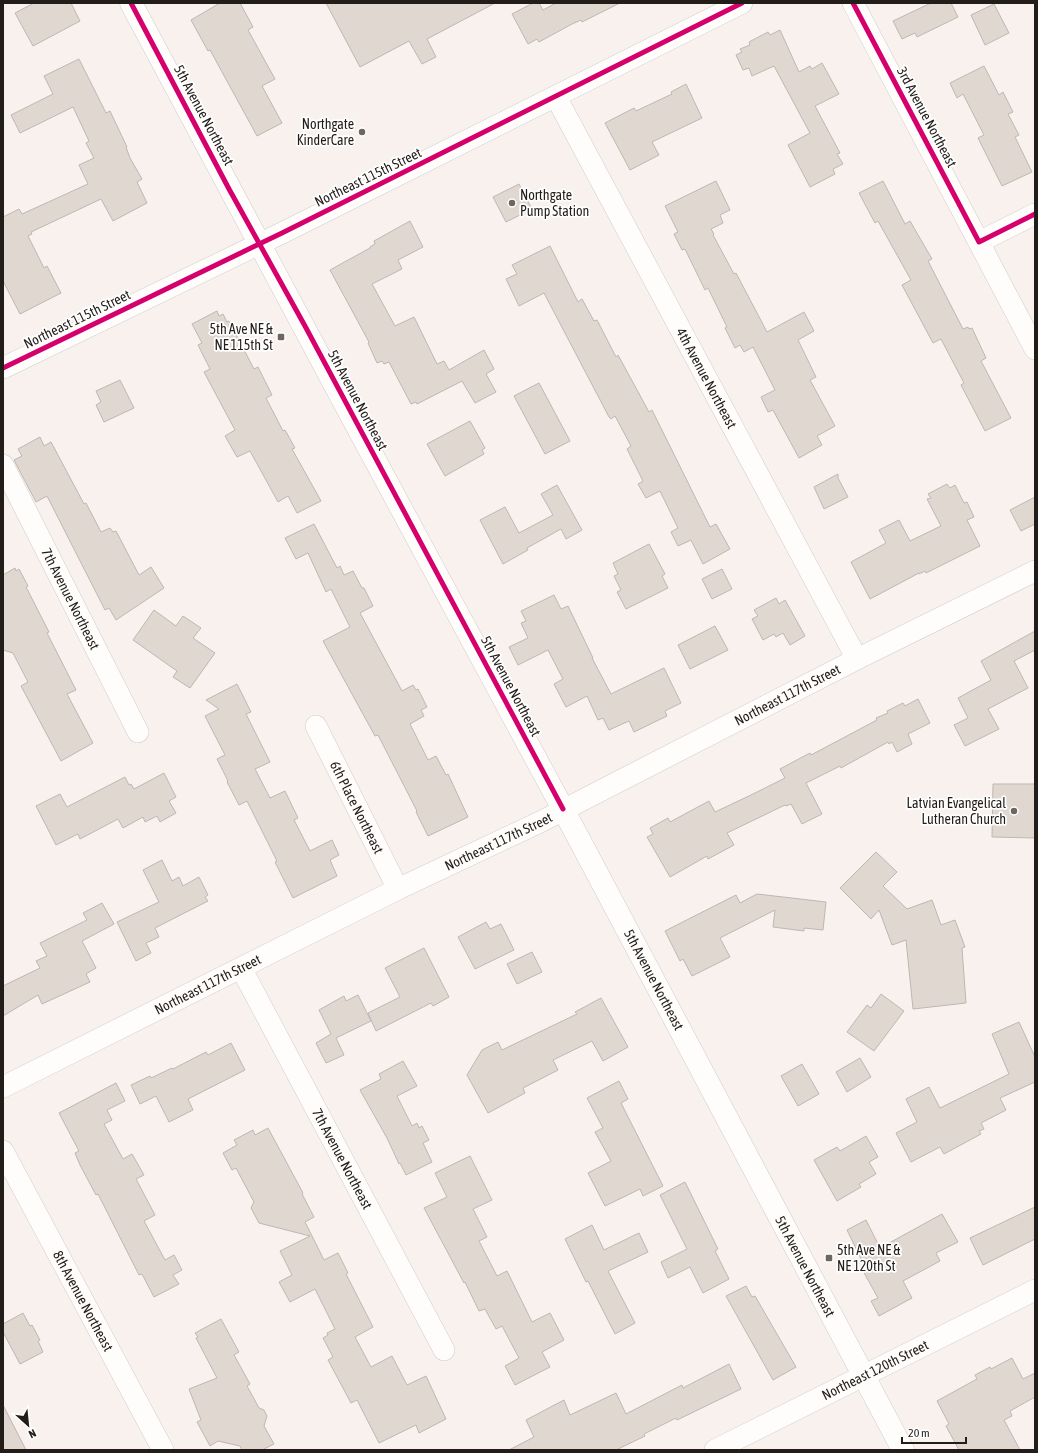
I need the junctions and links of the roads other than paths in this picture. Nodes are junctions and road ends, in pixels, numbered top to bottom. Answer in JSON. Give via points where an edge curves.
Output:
{"nodes":[{"id":1,"x":131,"y":3,"type":"edge"},
{"id":2,"x":742,"y":3,"type":"edge"},
{"id":3,"x":853,"y":3,"type":"edge"},
{"id":4,"x":556,"y":97,"type":"junction"},
{"id":5,"x":1035,"y":214,"type":"edge"},
{"id":6,"x":979,"y":242,"type":"junction"},
{"id":7,"x":260,"y":244,"type":"junction"},
{"id":8,"x":1035,"y":349,"type":"edge"},
{"id":9,"x":3,"y":368,"type":"edge"},
{"id":10,"x":3,"y":465,"type":"edge"},
{"id":11,"x":1035,"y":571,"type":"edge"},
{"id":12,"x":856,"y":659,"type":"junction"},
{"id":13,"x":316,"y":726,"type":"dead end"},
{"id":14,"x":138,"y":732,"type":"dead end"},
{"id":15,"x":563,"y":809,"type":"junction"},
{"id":16,"x":398,"y":889,"type":"junction"},
{"id":17,"x":241,"y":968,"type":"junction"},
{"id":18,"x":3,"y":1088,"type":"edge"},
{"id":19,"x":3,"y":1151,"type":"edge"},
{"id":20,"x":1035,"y":1290,"type":"edge"},
{"id":21,"x":444,"y":1350,"type":"dead end"},
{"id":22,"x":863,"y":1375,"type":"junction"},
{"id":23,"x":163,"y":1450,"type":"edge"},
{"id":24,"x":715,"y":1450,"type":"edge"},
{"id":25,"x":903,"y":1450,"type":"edge"}],
"edges":[{"from":1,"to":7,"type":"main road","name":"5th Avenue Northeast"},
{"from":2,"to":4,"type":"street","name":"Northeast 115th Street"},
{"from":3,"to":6,"type":"street","name":"3rd Avenue Northeast"},
{"from":4,"to":7,"type":"street","name":"Northeast 115th Street"},
{"from":4,"to":12,"type":"street","name":"4th Avenue Northeast"},
{"from":5,"to":6,"type":"street"},
{"from":6,"to":8,"type":"street","name":"3rd Avenue Northeast"},
{"from":7,"to":9,"type":"street","name":"Northeast 115th Street"},
{"from":7,"to":15,"type":"main road","name":"5th Avenue Northeast"},
{"from":10,"to":14,"type":"street","name":"7th Avenue Northeast"},
{"from":11,"to":12,"type":"street","name":"Northeast 117th Street"},
{"from":12,"to":15,"type":"street","name":"Northeast 117th Street"},
{"from":13,"to":16,"type":"street","name":"6th Place Northeast"},
{"from":15,"to":16,"type":"street","name":"Northeast 117th Street"},
{"from":15,"to":22,"type":"main road","name":"5th Avenue Northeast"},
{"from":16,"to":17,"type":"street","name":"Northeast 117th Street"},
{"from":17,"to":18,"type":"street","name":"Northeast 117th Street"},
{"from":17,"to":21,"type":"street","name":"7th Avenue Northeast"},
{"from":19,"to":23,"type":"street","name":"8th Avenue Northeast"},
{"from":20,"to":22,"type":"street","name":"Northeast 120th Street"},
{"from":22,"to":24,"type":"street","name":"Northeast 120th Street"},
{"from":22,"to":25,"type":"main road","name":"5th Avenue Northeast"}]}
